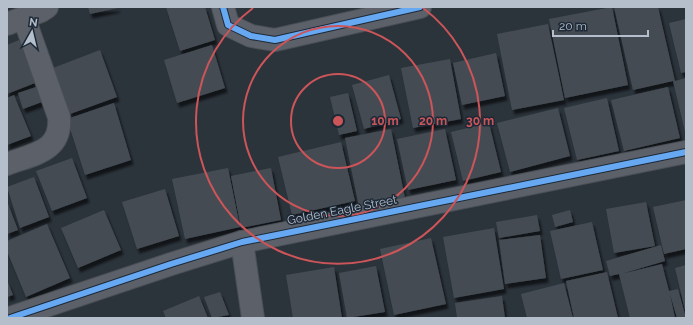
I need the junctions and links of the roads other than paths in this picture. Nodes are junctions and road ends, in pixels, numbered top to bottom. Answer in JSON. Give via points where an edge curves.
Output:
{"nodes":[{"id":1,"x":47,"y":7,"type":"edge"},
{"id":2,"x":223,"y":7,"type":"edge"},
{"id":3,"x":420,"y":7,"type":"edge"},
{"id":4,"x":16,"y":21,"type":"edge"},
{"id":5,"x":686,"y":152,"type":"edge"},
{"id":6,"x":7,"y":164,"type":"edge"},
{"id":7,"x":242,"y":242,"type":"junction"},
{"id":8,"x":10,"y":318,"type":"edge"},
{"id":9,"x":253,"y":318,"type":"edge"}],
"edges":[{"from":1,"to":4,"type":"street"},
{"from":2,"to":3,"type":"street","via":[[228,25],[251,36],[275,40]]},
{"from":4,"to":6,"type":"street","via":[[59,117],[60,128],[52,145]]},
{"from":5,"to":7,"type":"street","name":"Golden Eagle Street"},
{"from":7,"to":8,"type":"street","name":"Golden Eagle Street"},
{"from":7,"to":9,"type":"street"}]}
